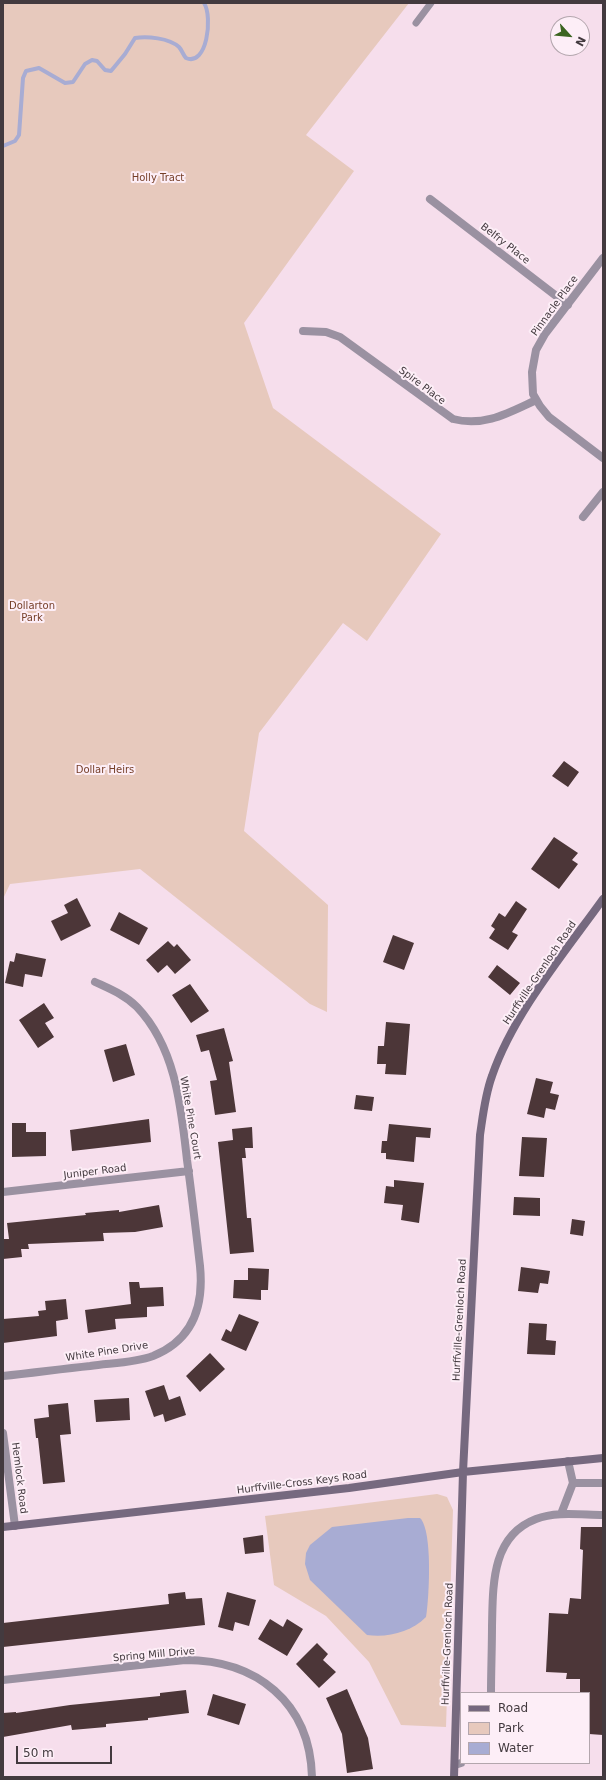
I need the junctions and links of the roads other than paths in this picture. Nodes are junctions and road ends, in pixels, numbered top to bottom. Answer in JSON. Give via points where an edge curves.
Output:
{"nodes":[{"id":1,"x":431,"y":3,"type":"edge"},
{"id":2,"x":416,"y":23,"type":"dead end"},
{"id":3,"x":430,"y":199,"type":"dead end"},
{"id":4,"x":603,"y":258,"type":"edge"},
{"id":5,"x":568,"y":305,"type":"junction"},
{"id":6,"x":303,"y":331,"type":"dead end"},
{"id":7,"x":536,"y":400,"type":"junction"},
{"id":8,"x":603,"y":458,"type":"edge"},
{"id":9,"x":603,"y":492,"type":"edge"},
{"id":10,"x":583,"y":518,"type":"dead end"},
{"id":11,"x":603,"y":899,"type":"edge"},
{"id":12,"x":95,"y":982,"type":"dead end"},
{"id":13,"x":189,"y":1171,"type":"junction"},
{"id":14,"x":3,"y":1192,"type":"edge"},
{"id":15,"x":3,"y":1376,"type":"edge"},
{"id":16,"x":3,"y":1433,"type":"edge"},
{"id":17,"x":603,"y":1458,"type":"edge"},
{"id":18,"x":568,"y":1461,"type":"junction"},
{"id":19,"x":463,"y":1472,"type":"junction"},
{"id":20,"x":603,"y":1482,"type":"edge"},
{"id":21,"x":573,"y":1483,"type":"junction"},
{"id":22,"x":561,"y":1514,"type":"junction"},
{"id":23,"x":603,"y":1515,"type":"edge"},
{"id":24,"x":15,"y":1526,"type":"junction"},
{"id":25,"x":3,"y":1527,"type":"edge"},
{"id":26,"x":3,"y":1680,"type":"edge"},
{"id":27,"x":491,"y":1692,"type":"edge"},
{"id":28,"x":458,"y":1764,"type":"edge"},
{"id":29,"x":312,"y":1777,"type":"edge"},
{"id":30,"x":454,"y":1777,"type":"edge"}],
"edges":[{"from":1,"to":2,"type":"lane"},
{"from":3,"to":5,"type":"street","name":"Belfry Place"},
{"from":4,"to":5,"type":"street","name":"Pinnacle Place"},
{"from":5,"to":7,"type":"street","name":"Pinnacle Place","via":[[536,350],[532,372],[532,388]]},
{"from":6,"to":7,"type":"street","name":"Spire Place","via":[[326,332],[340,338],[453,419],[484,422]]},
{"from":7,"to":8,"type":"street","name":"Pinnacle Place","via":[[549,417]]},
{"from":9,"to":10,"type":"street"},
{"from":11,"to":19,"type":"main road","name":"Hurffville-Grenloch Road","via":[[526,1009],[504,1046],[486,1097],[480,1135]]},
{"from":12,"to":13,"type":"street","name":"White Pine Court","via":[[113,990],[136,1006],[158,1038],[170,1065],[178,1095]]},
{"from":13,"to":14,"type":"street","name":"Juniper Road"},
{"from":13,"to":15,"type":"street","name":"White Pine Drive","via":[[201,1288],[195,1318],[185,1332],[162,1351],[142,1359]]},
{"from":16,"to":24,"type":"street","name":"Hemlock Road"},
{"from":17,"to":18,"type":"main road","name":"Hurffville-Cross Keys Road"},
{"from":18,"to":19,"type":"main road","name":"Hurffville-Cross Keys Road"},
{"from":18,"to":21,"type":"street"},
{"from":19,"to":24,"type":"main road","name":"Hurffville-Cross Keys Road","via":[[349,1488]]},
{"from":19,"to":28,"type":"main road","name":"Hurffville-Grenloch Road"},
{"from":20,"to":21,"type":"street"},
{"from":21,"to":22,"type":"street"},
{"from":22,"to":23,"type":"street"},
{"from":22,"to":27,"type":"street","via":[[537,1518],[522,1526],[512,1534],[500,1554],[494,1579]]},
{"from":24,"to":25,"type":"main road","name":"Hurffville-Cross Keys Road"},
{"from":26,"to":29,"type":"street","name":"Spring Mill Drive","via":[[185,1660],[228,1664],[268,1685],[296,1716],[307,1743]]},
{"from":28,"to":30,"type":"main road","name":"Hurffville-Grenloch Road"}]}
